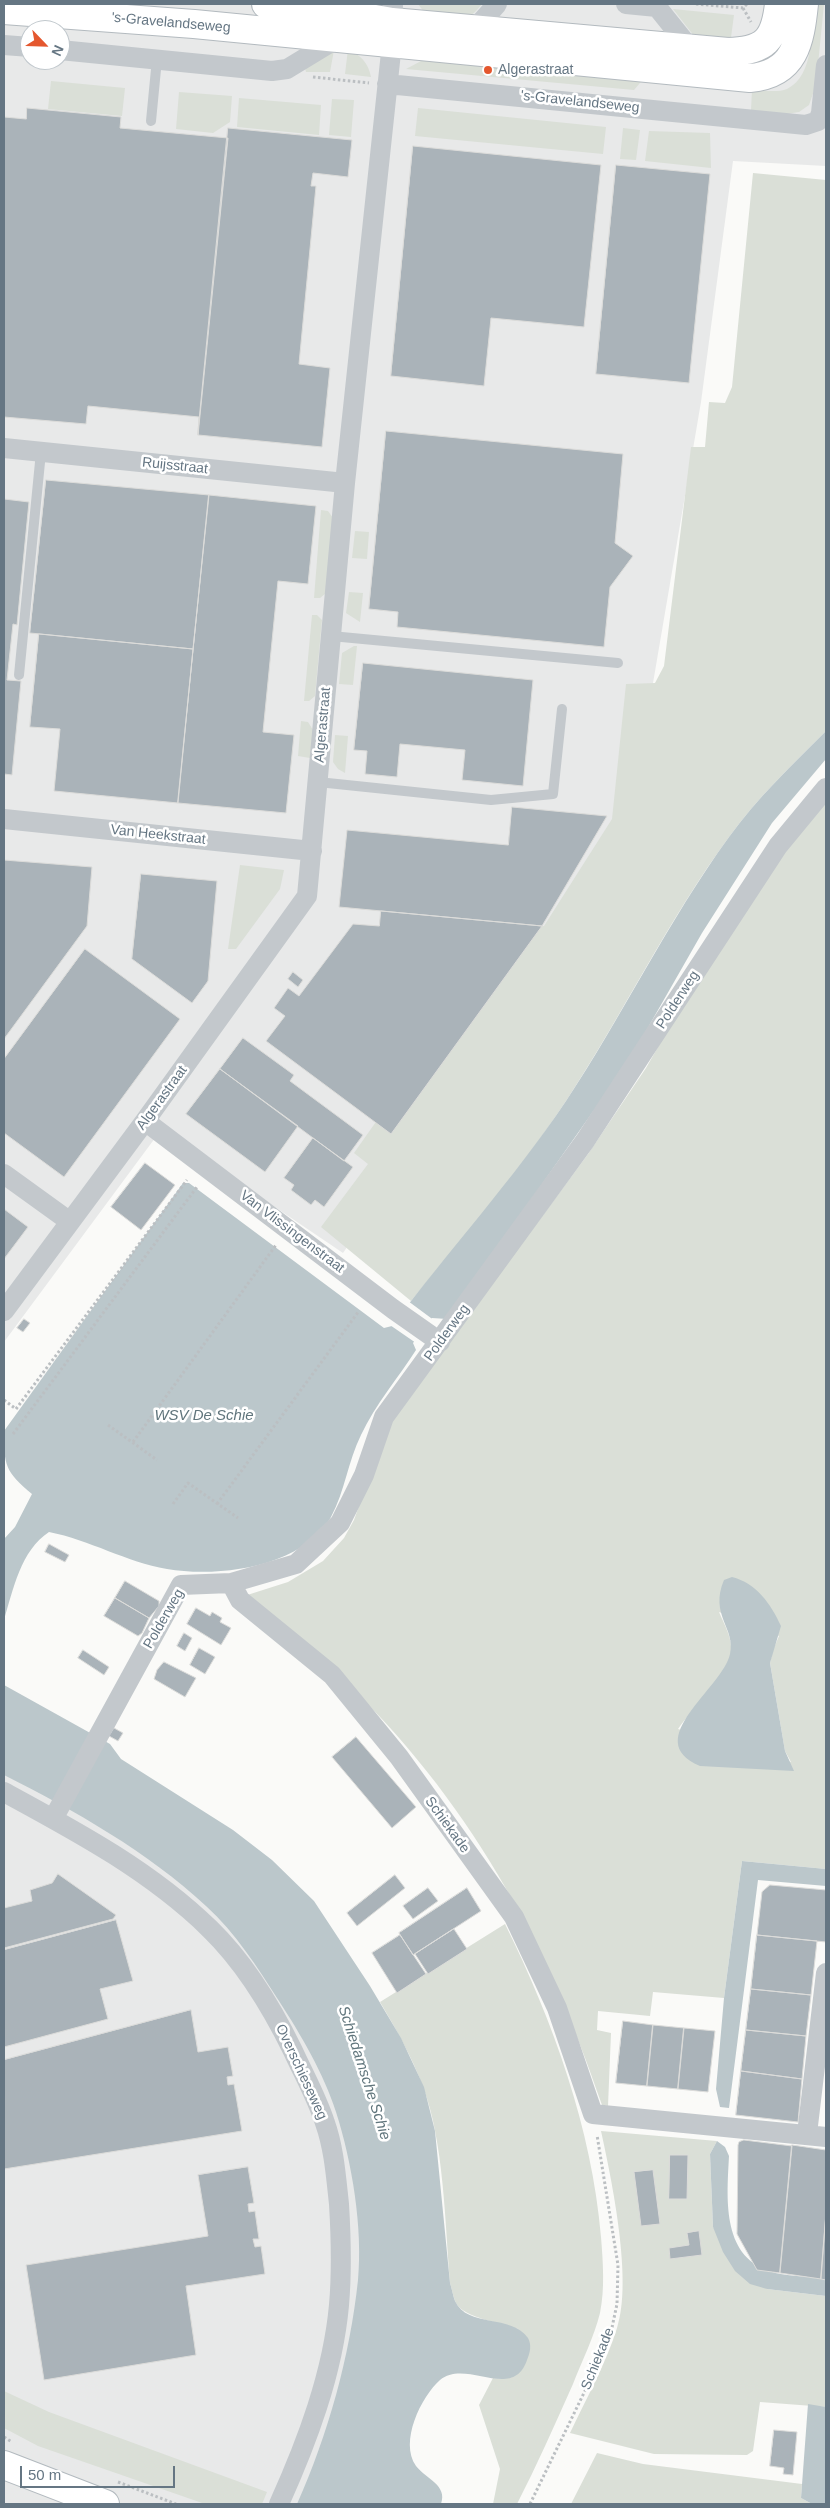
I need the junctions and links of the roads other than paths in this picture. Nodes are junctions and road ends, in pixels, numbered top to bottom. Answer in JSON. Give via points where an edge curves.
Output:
{"nodes":[{"id":1,"x":266,"y":4,"type":"edge"},
{"id":2,"x":497,"y":4,"type":"edge"},
{"id":3,"x":626,"y":4,"type":"edge"},
{"id":4,"x":778,"y":4,"type":"edge"},
{"id":5,"x":804,"y":4,"type":"edge"},
{"id":6,"x":4,"y":10,"type":"edge"},
{"id":7,"x":393,"y":23,"type":"edge"},
{"id":8,"x":474,"y":30,"type":"junction"},
{"id":9,"x":338,"y":38,"type":"junction"},
{"id":10,"x":4,"y":44,"type":"edge"},
{"id":11,"x":20,"y":46,"type":"edge"},
{"id":12,"x":689,"y":48,"type":"junction"},
{"id":13,"x":70,"y":51,"type":"edge"},
{"id":14,"x":157,"y":59,"type":"junction"},
{"id":15,"x":826,"y":65,"type":"edge"},
{"id":16,"x":387,"y":84,"type":"junction"},
{"id":17,"x":151,"y":121,"type":"dead end"},
{"id":18,"x":4,"y":448,"type":"edge"},
{"id":19,"x":41,"y":452,"type":"junction"},
{"id":20,"x":345,"y":483,"type":"junction"},
{"id":21,"x":332,"y":636,"type":"junction"},
{"id":22,"x":618,"y":663,"type":"dead end"},
{"id":23,"x":18,"y":676,"type":"dead end"},
{"id":24,"x":562,"y":709,"type":"dead end"},
{"id":25,"x":318,"y":782,"type":"junction"},
{"id":26,"x":826,"y":788,"type":"edge"},
{"id":27,"x":4,"y":819,"type":"edge"},
{"id":28,"x":312,"y":851,"type":"junction"},
{"id":29,"x":145,"y":1121,"type":"junction"},
{"id":30,"x":4,"y":1174,"type":"edge"},
{"id":31,"x":69,"y":1221,"type":"junction"},
{"id":32,"x":4,"y":1311,"type":"edge"},
{"id":33,"x":435,"y":1338,"type":"junction"},
{"id":34,"x":231,"y":1583,"type":"junction"},
{"id":35,"x":4,"y":1792,"type":"edge"},
{"id":36,"x":56,"y":1814,"type":"junction"},
{"id":37,"x":826,"y":1972,"type":"edge"},
{"id":38,"x":817,"y":2136,"type":"edge"},
{"id":39,"x":4,"y":2465,"type":"edge"},
{"id":40,"x":104,"y":2504,"type":"edge"},
{"id":41,"x":279,"y":2504,"type":"edge"}],
"edges":[{"from":1,"to":7,"type":"main road","name":"'s-Gravelandseweg"},
{"from":2,"to":8,"type":"street"},
{"from":3,"to":12,"type":"street","via":[[657,7]]},
{"from":4,"to":12,"type":"main road","name":"'s-Gravelandseweg","via":[[775,29],[769,39],[753,50],[728,52]]},
{"from":5,"to":7,"type":"main road","name":"'s-Gravelandseweg","via":[[797,46],[790,59],[772,74],[762,77],[724,76]]},
{"from":6,"to":9,"type":"main road","name":"'s-Gravelandseweg"},
{"from":7,"to":8,"type":"main road","name":"'s-Gravelandseweg"},
{"from":7,"to":9,"type":"main road","name":"'s-Gravelandseweg"},
{"from":7,"to":16,"type":"street","name":"Algerastraat"},
{"from":8,"to":12,"type":"main road","name":"'s-Gravelandseweg"},
{"from":9,"to":14,"type":"street","via":[[287,69],[272,71]]},
{"from":10,"to":11,"type":"street"},
{"from":13,"to":14,"type":"street"},
{"from":14,"to":17,"type":"lane"},
{"from":15,"to":16,"type":"street","name":"'s-Gravelandseweg","via":[[821,113],[818,120],[806,125]]},
{"from":16,"to":20,"type":"street","name":"Algerastraat"},
{"from":18,"to":19,"type":"street","name":"Ruijsstraat"},
{"from":19,"to":20,"type":"street","name":"Ruijsstraat"},
{"from":19,"to":23,"type":"lane"},
{"from":20,"to":21,"type":"street","name":"Algerastraat"},
{"from":21,"to":22,"type":"lane"},
{"from":21,"to":25,"type":"street","name":"Algerastraat"},
{"from":24,"to":25,"type":"lane","via":[[553,794],[491,800]]},
{"from":25,"to":28,"type":"street","name":"Algerastraat"},
{"from":26,"to":33,"type":"street","name":"Polderweg","via":[[778,846],[586,1141]]},
{"from":27,"to":28,"type":"street","name":"Van Heekstraat"},
{"from":28,"to":29,"type":"street","name":"Algerastraat","via":[[307,896]]},
{"from":29,"to":31,"type":"street","name":"Algerastraat"},
{"from":29,"to":33,"type":"street","name":"Van Vlissingenstraat"},
{"from":30,"to":31,"type":"street"},
{"from":31,"to":32,"type":"street","name":"Algerastraat"},
{"from":33,"to":34,"type":"street","name":"Polderweg","via":[[384,1417],[364,1475],[340,1523],[296,1564]]},
{"from":34,"to":36,"type":"street","name":"Polderweg","via":[[181,1585]]},
{"from":34,"to":38,"type":"street","name":"Schiekade","via":[[240,1600],[332,1675],[398,1757],[514,1917],[557,2008],[593,2114]]},
{"from":35,"to":36,"type":"street","name":"Overschieseweg"},
{"from":36,"to":41,"type":"street","name":"Overschieseweg","via":[[162,1888],[210,1929],[236,1957],[282,2028],[326,2124],[336,2177],[340,2228],[339,2305],[329,2362],[313,2418]]},
{"from":37,"to":38,"type":"street"},
{"from":39,"to":40,"type":"main road"}]}
